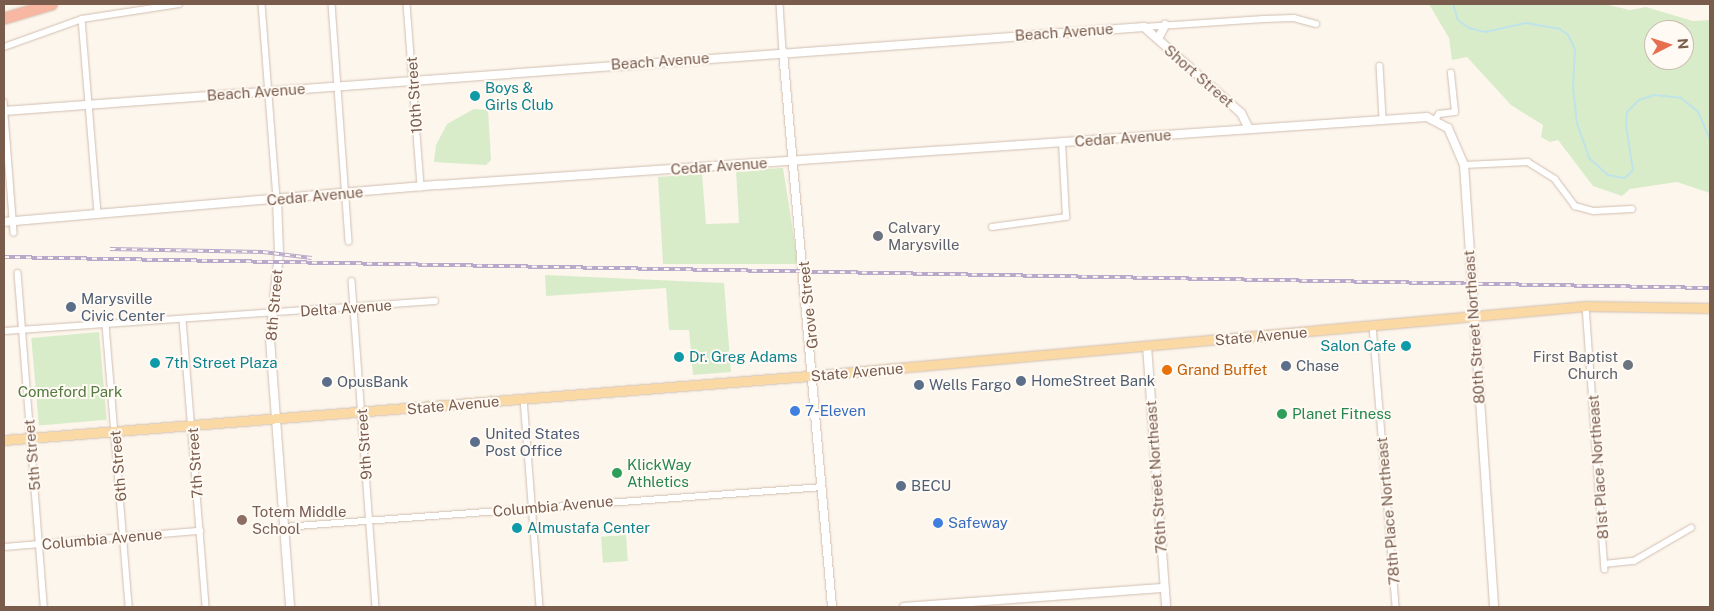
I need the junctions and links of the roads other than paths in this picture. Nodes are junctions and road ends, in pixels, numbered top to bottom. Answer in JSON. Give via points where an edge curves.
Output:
{"nodes":[{"id":1,"x":51,"y":4,"type":"edge"},
{"id":2,"x":179,"y":4,"type":"edge"},
{"id":3,"x":262,"y":4,"type":"edge"},
{"id":4,"x":332,"y":4,"type":"edge"},
{"id":5,"x":407,"y":4,"type":"edge"},
{"id":6,"x":780,"y":4,"type":"edge"},
{"id":7,"x":4,"y":18,"type":"edge"},
{"id":8,"x":82,"y":19,"type":"junction"},
{"id":9,"x":1316,"y":24,"type":"dead end"},
{"id":10,"x":1165,"y":25,"type":"junction"},
{"id":11,"x":1144,"y":27,"type":"junction"},
{"id":12,"x":1158,"y":39,"type":"junction"},
{"id":13,"x":4,"y":47,"type":"edge"},
{"id":14,"x":783,"y":52,"type":"junction"},
{"id":15,"x":1380,"y":66,"type":"dead end"},
{"id":16,"x":1451,"y":73,"type":"dead end"},
{"id":17,"x":414,"y":80,"type":"junction"},
{"id":18,"x":339,"y":86,"type":"junction"},
{"id":19,"x":269,"y":91,"type":"junction"},
{"id":20,"x":4,"y":102,"type":"edge"},
{"id":21,"x":89,"y":105,"type":"junction"},
{"id":22,"x":4,"y":111,"type":"edge"},
{"id":23,"x":1383,"y":118,"type":"junction"},
{"id":24,"x":1435,"y":120,"type":"junction"},
{"id":25,"x":1249,"y":129,"type":"junction"},
{"id":26,"x":1062,"y":142,"type":"junction"},
{"id":27,"x":791,"y":161,"type":"junction"},
{"id":28,"x":1464,"y":165,"type":"junction"},
{"id":29,"x":421,"y":187,"type":"junction"},
{"id":30,"x":346,"y":194,"type":"junction"},
{"id":31,"x":277,"y":199,"type":"junction"},
{"id":32,"x":1632,"y":209,"type":"dead end"},
{"id":33,"x":98,"y":214,"type":"junction"},
{"id":34,"x":14,"y":221,"type":"junction"},
{"id":35,"x":4,"y":222,"type":"edge"},
{"id":36,"x":992,"y":227,"type":"dead end"},
{"id":37,"x":14,"y":233,"type":"dead end"},
{"id":38,"x":349,"y":241,"type":"dead end"},
{"id":39,"x":18,"y":273,"type":"dead end"},
{"id":40,"x":352,"y":281,"type":"dead end"},
{"id":41,"x":435,"y":301,"type":"dead end"},
{"id":42,"x":1586,"y":306,"type":"junction"},
{"id":43,"x":354,"y":307,"type":"junction"},
{"id":44,"x":1710,"y":308,"type":"edge"},
{"id":45,"x":273,"y":313,"type":"junction"},
{"id":46,"x":1472,"y":317,"type":"junction"},
{"id":47,"x":184,"y":320,"type":"junction"},
{"id":48,"x":106,"y":325,"type":"junction"},
{"id":49,"x":1373,"y":326,"type":"junction"},
{"id":50,"x":4,"y":331,"type":"edge"},
{"id":51,"x":22,"y":332,"type":"junction"},
{"id":52,"x":1147,"y":346,"type":"junction"},
{"id":53,"x":815,"y":375,"type":"junction"},
{"id":54,"x":524,"y":399,"type":"junction"},
{"id":55,"x":361,"y":412,"type":"junction"},
{"id":56,"x":275,"y":419,"type":"junction"},
{"id":57,"x":192,"y":426,"type":"junction"},
{"id":58,"x":115,"y":432,"type":"junction"},
{"id":59,"x":31,"y":438,"type":"junction"},
{"id":60,"x":4,"y":440,"type":"edge"},
{"id":61,"x":823,"y":487,"type":"junction"},
{"id":62,"x":533,"y":507,"type":"junction"},
{"id":63,"x":370,"y":521,"type":"junction"},
{"id":64,"x":284,"y":527,"type":"junction"},
{"id":65,"x":1691,"y":528,"type":"dead end"},
{"id":66,"x":200,"y":531,"type":"junction"},
{"id":67,"x":123,"y":537,"type":"junction"},
{"id":68,"x":39,"y":544,"type":"junction"},
{"id":69,"x":4,"y":547,"type":"edge"},
{"id":70,"x":1164,"y":588,"type":"junction"},
{"id":71,"x":44,"y":607,"type":"edge"},
{"id":72,"x":129,"y":607,"type":"edge"},
{"id":73,"x":206,"y":607,"type":"edge"},
{"id":74,"x":290,"y":607,"type":"edge"},
{"id":75,"x":376,"y":607,"type":"edge"},
{"id":76,"x":540,"y":607,"type":"edge"},
{"id":77,"x":832,"y":607,"type":"edge"},
{"id":78,"x":904,"y":607,"type":"edge"},
{"id":79,"x":1166,"y":607,"type":"edge"},
{"id":80,"x":1396,"y":607,"type":"edge"},
{"id":81,"x":1494,"y":607,"type":"edge"}],
"edges":[{"from":1,"to":7,"type":"highway"},
{"from":2,"to":8,"type":"street"},
{"from":3,"to":19,"type":"street","name":"8th Street"},
{"from":4,"to":18,"type":"street"},
{"from":5,"to":17,"type":"street","name":"10th Street"},
{"from":6,"to":14,"type":"street","name":"Grove Street"},
{"from":8,"to":13,"type":"street"},
{"from":8,"to":21,"type":"street"},
{"from":9,"to":10,"type":"street","name":"Beach Avenue","via":[[1279,18]]},
{"from":10,"to":11,"type":"street","name":"Beach Avenue"},
{"from":10,"to":12,"type":"street"},
{"from":11,"to":12,"type":"street","name":"Short Street"},
{"from":11,"to":14,"type":"street","name":"Beach Avenue"},
{"from":12,"to":25,"type":"street","name":"Short Street","via":[[1241,113]]},
{"from":14,"to":17,"type":"street","name":"Beach Avenue"},
{"from":14,"to":27,"type":"street","name":"Grove Street"},
{"from":15,"to":23,"type":"street"},
{"from":16,"to":24,"type":"street","via":[[1455,112],[1439,114]]},
{"from":17,"to":18,"type":"street","name":"Beach Avenue"},
{"from":17,"to":29,"type":"street","name":"10th Street"},
{"from":18,"to":19,"type":"street","name":"Beach Avenue"},
{"from":18,"to":30,"type":"street"},
{"from":19,"to":21,"type":"street","name":"Beach Avenue"},
{"from":19,"to":31,"type":"street","name":"8th Street"},
{"from":20,"to":22,"type":"street"},
{"from":21,"to":22,"type":"street","name":"Beach Avenue"},
{"from":21,"to":33,"type":"street"},
{"from":22,"to":34,"type":"street"},
{"from":23,"to":24,"type":"street","name":"Cedar Avenue"},
{"from":23,"to":25,"type":"street","name":"Cedar Avenue"},
{"from":24,"to":28,"type":"street","name":"80th Street Northeast","via":[[1454,136]]},
{"from":25,"to":26,"type":"street","name":"Cedar Avenue"},
{"from":26,"to":27,"type":"street","name":"Cedar Avenue"},
{"from":26,"to":36,"type":"street","via":[[1066,217]]},
{"from":27,"to":29,"type":"street","name":"Cedar Avenue"},
{"from":27,"to":53,"type":"street","name":"Grove Street"},
{"from":28,"to":32,"type":"street","via":[[1528,162],[1555,179],[1575,206],[1594,211]]},
{"from":28,"to":46,"type":"street","name":"80th Street Northeast"},
{"from":29,"to":30,"type":"street","name":"Cedar Avenue"},
{"from":30,"to":31,"type":"street","name":"Cedar Avenue"},
{"from":30,"to":38,"type":"street"},
{"from":31,"to":33,"type":"street","name":"Cedar Avenue"},
{"from":31,"to":45,"type":"street","name":"8th Street","via":[[279,253]]},
{"from":33,"to":34,"type":"street","name":"Cedar Avenue"},
{"from":34,"to":35,"type":"street","name":"Cedar Avenue"},
{"from":34,"to":37,"type":"street"},
{"from":39,"to":51,"type":"street","name":"5th Street"},
{"from":40,"to":43,"type":"street","name":"9th Street"},
{"from":41,"to":43,"type":"street","name":"Delta Avenue"},
{"from":42,"to":44,"type":"main road","name":"State Avenue"},
{"from":42,"to":46,"type":"main road","name":"State Avenue"},
{"from":42,"to":65,"type":"street","name":"81st Place Northeast","via":[[1605,566],[1634,561]]},
{"from":43,"to":45,"type":"street","name":"Delta Avenue"},
{"from":43,"to":55,"type":"street","name":"9th Street"},
{"from":45,"to":47,"type":"street","name":"Delta Avenue"},
{"from":45,"to":56,"type":"street","name":"8th Street","via":[[270,339]]},
{"from":46,"to":49,"type":"main road","name":"State Avenue"},
{"from":46,"to":81,"type":"street","name":"80th Street Northeast"},
{"from":47,"to":48,"type":"street","name":"Delta Avenue"},
{"from":47,"to":57,"type":"street","name":"7th Street"},
{"from":48,"to":51,"type":"street","name":"Delta Avenue"},
{"from":48,"to":58,"type":"street","name":"6th Street"},
{"from":49,"to":52,"type":"main road","name":"State Avenue"},
{"from":49,"to":80,"type":"street","name":"78th Place Northeast"},
{"from":50,"to":51,"type":"street"},
{"from":51,"to":59,"type":"street","name":"5th Street"},
{"from":52,"to":53,"type":"main road","name":"State Avenue"},
{"from":52,"to":70,"type":"street","name":"76th Street Northeast"},
{"from":53,"to":54,"type":"main road","name":"State Avenue"},
{"from":53,"to":61,"type":"street","name":"Grove Street"},
{"from":54,"to":55,"type":"main road","name":"State Avenue"},
{"from":54,"to":62,"type":"street"},
{"from":55,"to":56,"type":"main road","name":"State Avenue"},
{"from":55,"to":63,"type":"street","name":"9th Street"},
{"from":56,"to":57,"type":"main road","name":"State Avenue"},
{"from":56,"to":64,"type":"street","name":"8th Street"},
{"from":57,"to":58,"type":"main road","name":"State Avenue"},
{"from":57,"to":66,"type":"street","name":"7th Street"},
{"from":58,"to":59,"type":"main road","name":"State Avenue"},
{"from":58,"to":67,"type":"street","name":"6th Street"},
{"from":59,"to":60,"type":"main road","name":"State Avenue"},
{"from":59,"to":68,"type":"street","name":"5th Street"},
{"from":61,"to":62,"type":"street","name":"Columbia Avenue"},
{"from":61,"to":77,"type":"street","name":"Grove Street"},
{"from":62,"to":63,"type":"street","name":"Columbia Avenue"},
{"from":62,"to":76,"type":"street"},
{"from":63,"to":64,"type":"street","name":"Columbia Avenue"},
{"from":63,"to":75,"type":"street","name":"9th Street"},
{"from":64,"to":74,"type":"street","name":"8th Street"},
{"from":66,"to":67,"type":"street","name":"Columbia Avenue"},
{"from":66,"to":73,"type":"street","name":"7th Street"},
{"from":67,"to":68,"type":"street","name":"Columbia Avenue"},
{"from":67,"to":72,"type":"street","name":"6th Street"},
{"from":68,"to":69,"type":"street","name":"Columbia Avenue"},
{"from":68,"to":71,"type":"street","name":"5th Street"},
{"from":70,"to":78,"type":"street"},
{"from":70,"to":79,"type":"street","name":"76th Street Northeast"}]}
